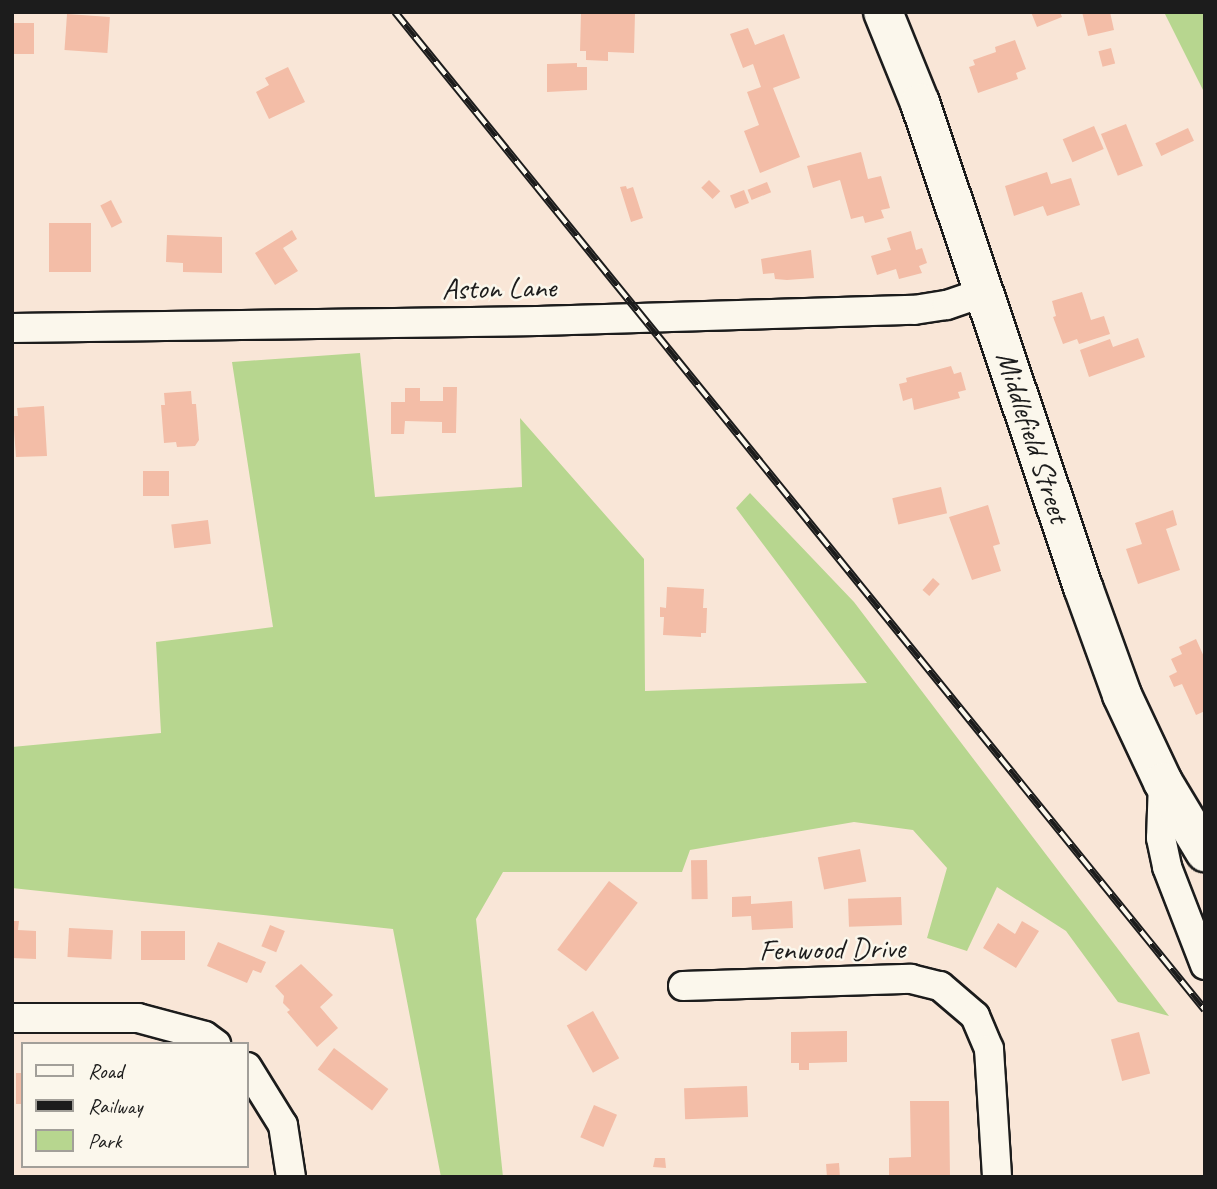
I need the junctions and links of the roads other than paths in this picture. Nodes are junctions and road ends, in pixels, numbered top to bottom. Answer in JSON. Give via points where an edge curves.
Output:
{"nodes":[{"id":1,"x":883,"y":12,"type":"edge"},
{"id":2,"x":985,"y":292,"type":"junction"},
{"id":3,"x":12,"y":328,"type":"edge"},
{"id":4,"x":1163,"y":782,"type":"junction"},
{"id":5,"x":1205,"y":852,"type":"edge"},
{"id":6,"x":1205,"y":965,"type":"edge"},
{"id":7,"x":682,"y":986,"type":"dead end"},
{"id":8,"x":12,"y":1018,"type":"edge"},
{"id":9,"x":213,"y":1042,"type":"edge"},
{"id":10,"x":248,"y":1069,"type":"edge"},
{"id":11,"x":291,"y":1177,"type":"edge"},
{"id":12,"x":997,"y":1177,"type":"edge"}],
"edges":[{"from":1,"to":2,"type":"main road","name":"Middlefield Street","via":[[920,103]]},
{"from":2,"to":3,"type":"street","name":"Aston Lane","via":[[914,310]]},
{"from":2,"to":4,"type":"main road","name":"Middlefield Street","via":[[1087,600],[1122,695]]},
{"from":4,"to":5,"type":"main road","name":"Middlefield Street"},
{"from":4,"to":6,"type":"street","via":[[1161,838],[1167,867]]},
{"from":7,"to":12,"type":"street","name":"Fenwood Drive","via":[[911,979],[940,986],[975,1016],[989,1049]]},
{"from":8,"to":9,"type":"street","via":[[138,1018]]},
{"from":10,"to":11,"type":"street","via":[[283,1125]]}]}
